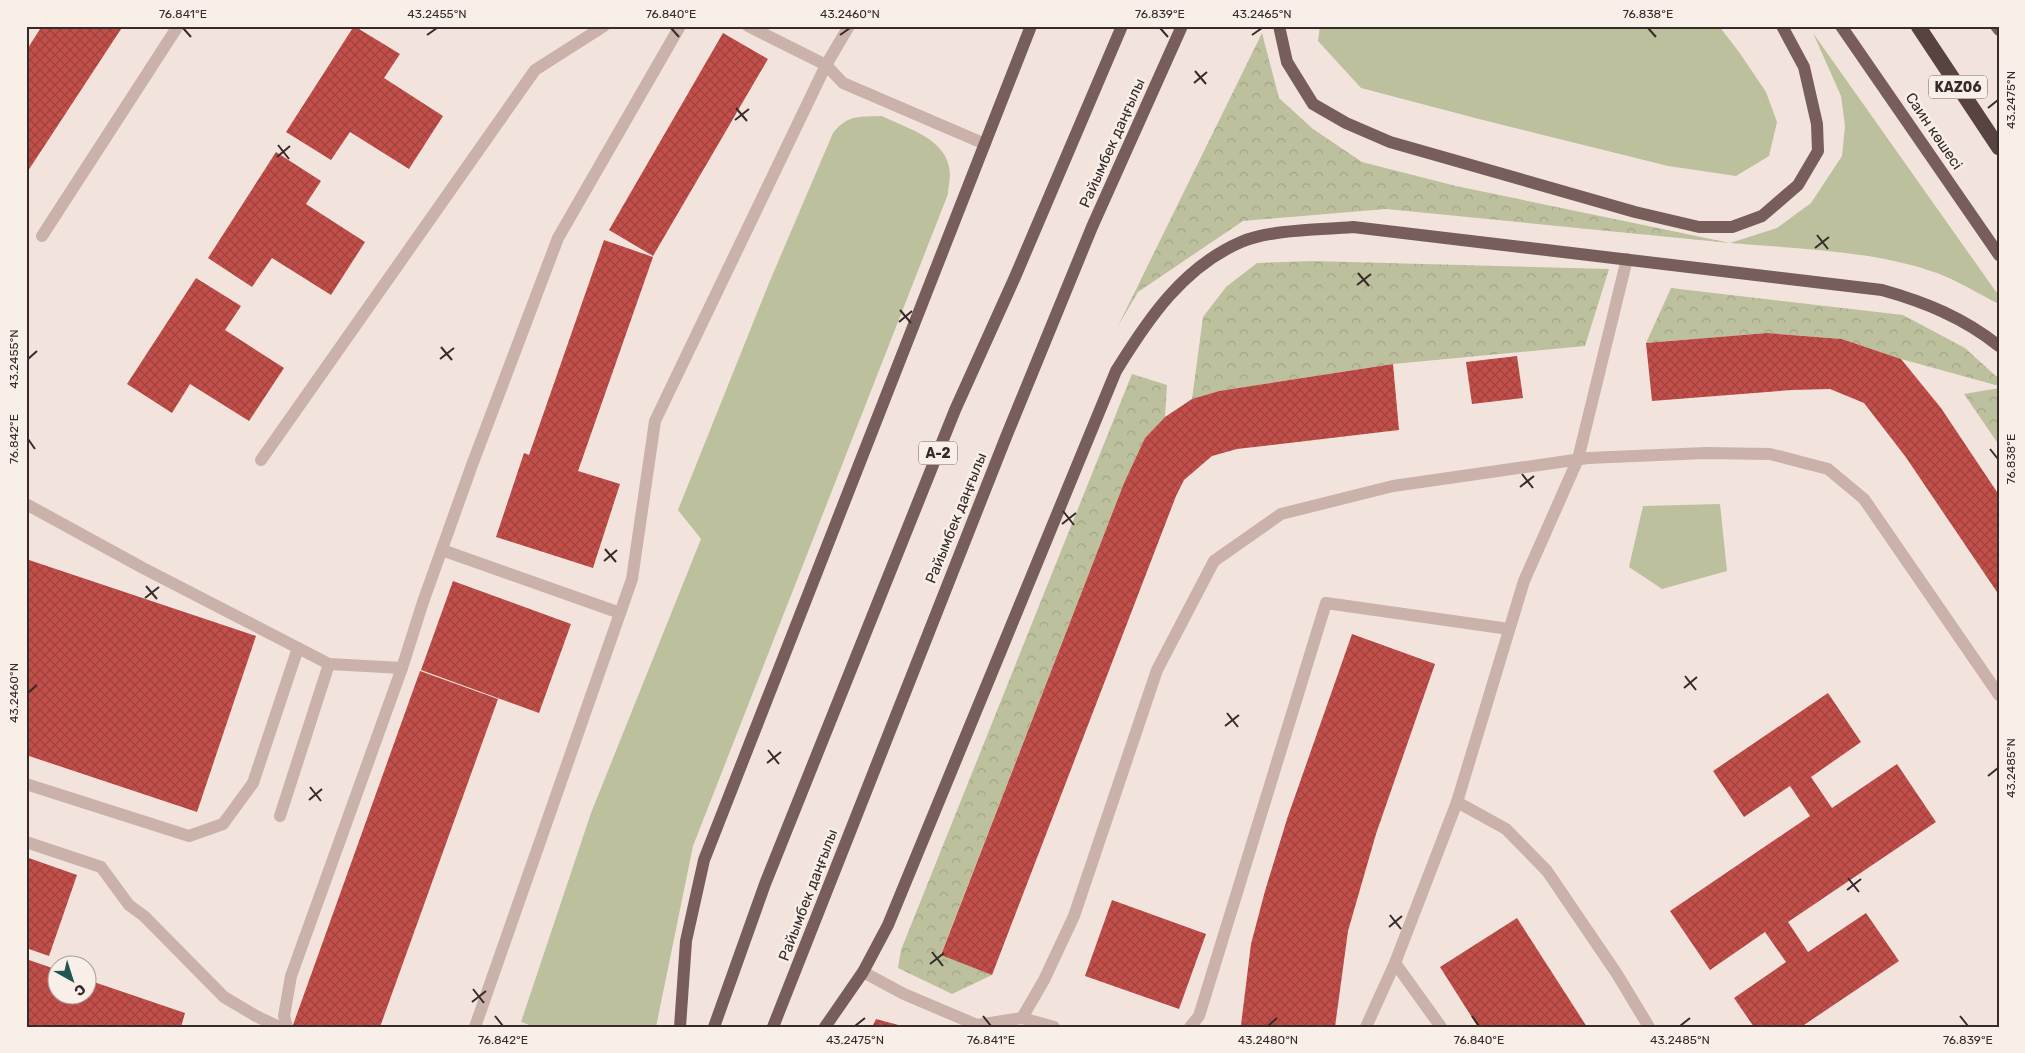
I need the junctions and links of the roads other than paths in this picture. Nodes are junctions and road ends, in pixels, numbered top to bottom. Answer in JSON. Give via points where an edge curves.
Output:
{"nodes":[{"id":1,"x":178,"y":26,"type":"edge"},
{"id":2,"x":604,"y":26,"type":"edge"},
{"id":3,"x":680,"y":26,"type":"edge"},
{"id":4,"x":748,"y":26,"type":"edge"},
{"id":5,"x":849,"y":26,"type":"edge"},
{"id":6,"x":1031,"y":26,"type":"edge"},
{"id":7,"x":1122,"y":26,"type":"edge"},
{"id":8,"x":1182,"y":26,"type":"edge"},
{"id":9,"x":1279,"y":26,"type":"edge"},
{"id":10,"x":1782,"y":26,"type":"edge"},
{"id":11,"x":1842,"y":26,"type":"edge"},
{"id":12,"x":1918,"y":26,"type":"edge"},
{"id":13,"x":1996,"y":26,"type":"edge"},
{"id":14,"x":1999,"y":30,"type":"edge"},
{"id":15,"x":826,"y":65,"type":"junction"},
{"id":16,"x":984,"y":144,"type":"junction"},
{"id":17,"x":1999,"y":148,"type":"edge"},
{"id":18,"x":42,"y":236,"type":"dead end"},
{"id":19,"x":1999,"y":255,"type":"edge"},
{"id":20,"x":1627,"y":259,"type":"junction"},
{"id":21,"x":1999,"y":346,"type":"edge"},
{"id":22,"x":1578,"y":459,"type":"junction"},
{"id":23,"x":261,"y":460,"type":"dead end"},
{"id":24,"x":26,"y":504,"type":"edge"},
{"id":25,"x":442,"y":550,"type":"junction"},
{"id":26,"x":620,"y":613,"type":"junction"},
{"id":27,"x":1509,"y":629,"type":"junction"},
{"id":28,"x":298,"y":648,"type":"junction"},
{"id":29,"x":329,"y":664,"type":"junction"},
{"id":30,"x":402,"y":668,"type":"junction"},
{"id":31,"x":1999,"y":695,"type":"edge"},
{"id":32,"x":26,"y":784,"type":"edge"},
{"id":33,"x":1457,"y":802,"type":"junction"},
{"id":34,"x":280,"y":816,"type":"dead end"},
{"id":35,"x":26,"y":842,"type":"edge"},
{"id":36,"x":1394,"y":963,"type":"junction"},
{"id":37,"x":863,"y":972,"type":"junction"},
{"id":38,"x":1022,"y":1018,"type":"junction"},
{"id":39,"x":279,"y":1027,"type":"edge"},
{"id":40,"x":287,"y":1027,"type":"edge"},
{"id":41,"x":475,"y":1027,"type":"edge"},
{"id":42,"x":680,"y":1027,"type":"edge"},
{"id":43,"x":714,"y":1027,"type":"edge"},
{"id":44,"x":773,"y":1027,"type":"edge"},
{"id":45,"x":825,"y":1027,"type":"edge"},
{"id":46,"x":1054,"y":1027,"type":"edge"},
{"id":47,"x":1190,"y":1027,"type":"edge"},
{"id":48,"x":1366,"y":1027,"type":"edge"},
{"id":49,"x":1441,"y":1027,"type":"edge"},
{"id":50,"x":1649,"y":1027,"type":"edge"}],
"edges":[{"from":1,"to":18,"type":"street"},
{"from":2,"to":23,"type":"street","via":[[535,70]]},
{"from":3,"to":25,"type":"street","via":[[558,238]]},
{"from":4,"to":15,"type":"street"},
{"from":5,"to":15,"type":"street"},
{"from":6,"to":16,"type":"main road"},
{"from":7,"to":43,"type":"main road","number":"A-2","via":[[955,410],[765,884]]},
{"from":8,"to":44,"type":"main road","name":"Райымбек даңғылы","via":[[1092,227],[1006,437]]},
{"from":9,"to":10,"type":"main road","via":[[1287,62],[1313,104],[1346,123],[1390,142],[1699,227],[1732,227],[1762,216],[1798,185],[1818,151],[1817,124],[1804,66]]},
{"from":11,"to":19,"type":"main road","name":"Саин көшесі"},
{"from":12,"to":17,"type":"highway","number":"KАZ06"},
{"from":13,"to":14,"type":"main road"},
{"from":15,"to":16,"type":"street","via":[[844,83]]},
{"from":15,"to":26,"type":"street","via":[[655,421],[632,579]]},
{"from":16,"to":42,"type":"main road","via":[[704,860],[686,941]]},
{"from":20,"to":21,"type":"main road","via":[[1882,290],[1916,299],[1950,314]]},
{"from":20,"to":22,"type":"street"},
{"from":20,"to":37,"type":"main road","via":[[1354,227],[1280,233],[1242,242],[1198,266],[1146,324],[1116,371],[888,925]]},
{"from":22,"to":27,"type":"street","via":[[1524,581]]},
{"from":22,"to":31,"type":"street","via":[[1706,453],[1770,454],[1828,469],[1864,499]]},
{"from":22,"to":38,"type":"street","via":[[1393,486],[1280,514],[1214,561],[1157,670],[1074,916]]},
{"from":24,"to":28,"type":"street"},
{"from":25,"to":26,"type":"street"},
{"from":25,"to":30,"type":"street"},
{"from":26,"to":41,"type":"street"},
{"from":27,"to":33,"type":"street"},
{"from":27,"to":47,"type":"street","via":[[1326,602],[1199,1016]]},
{"from":28,"to":29,"type":"street"},
{"from":28,"to":32,"type":"street","via":[[253,783],[223,824],[189,836]]},
{"from":29,"to":30,"type":"street"},
{"from":29,"to":34,"type":"street"},
{"from":30,"to":40,"type":"street","via":[[291,976],[284,1016]]},
{"from":33,"to":36,"type":"street"},
{"from":33,"to":50,"type":"street","via":[[1506,829],[1547,871]]},
{"from":35,"to":39,"type":"street","via":[[101,867],[129,905],[144,916],[224,998]]},
{"from":36,"to":48,"type":"street"},
{"from":36,"to":49,"type":"street"},
{"from":37,"to":38,"type":"street","via":[[904,994],[977,1025]]},
{"from":37,"to":45,"type":"main road"},
{"from":38,"to":46,"type":"street"}]}
